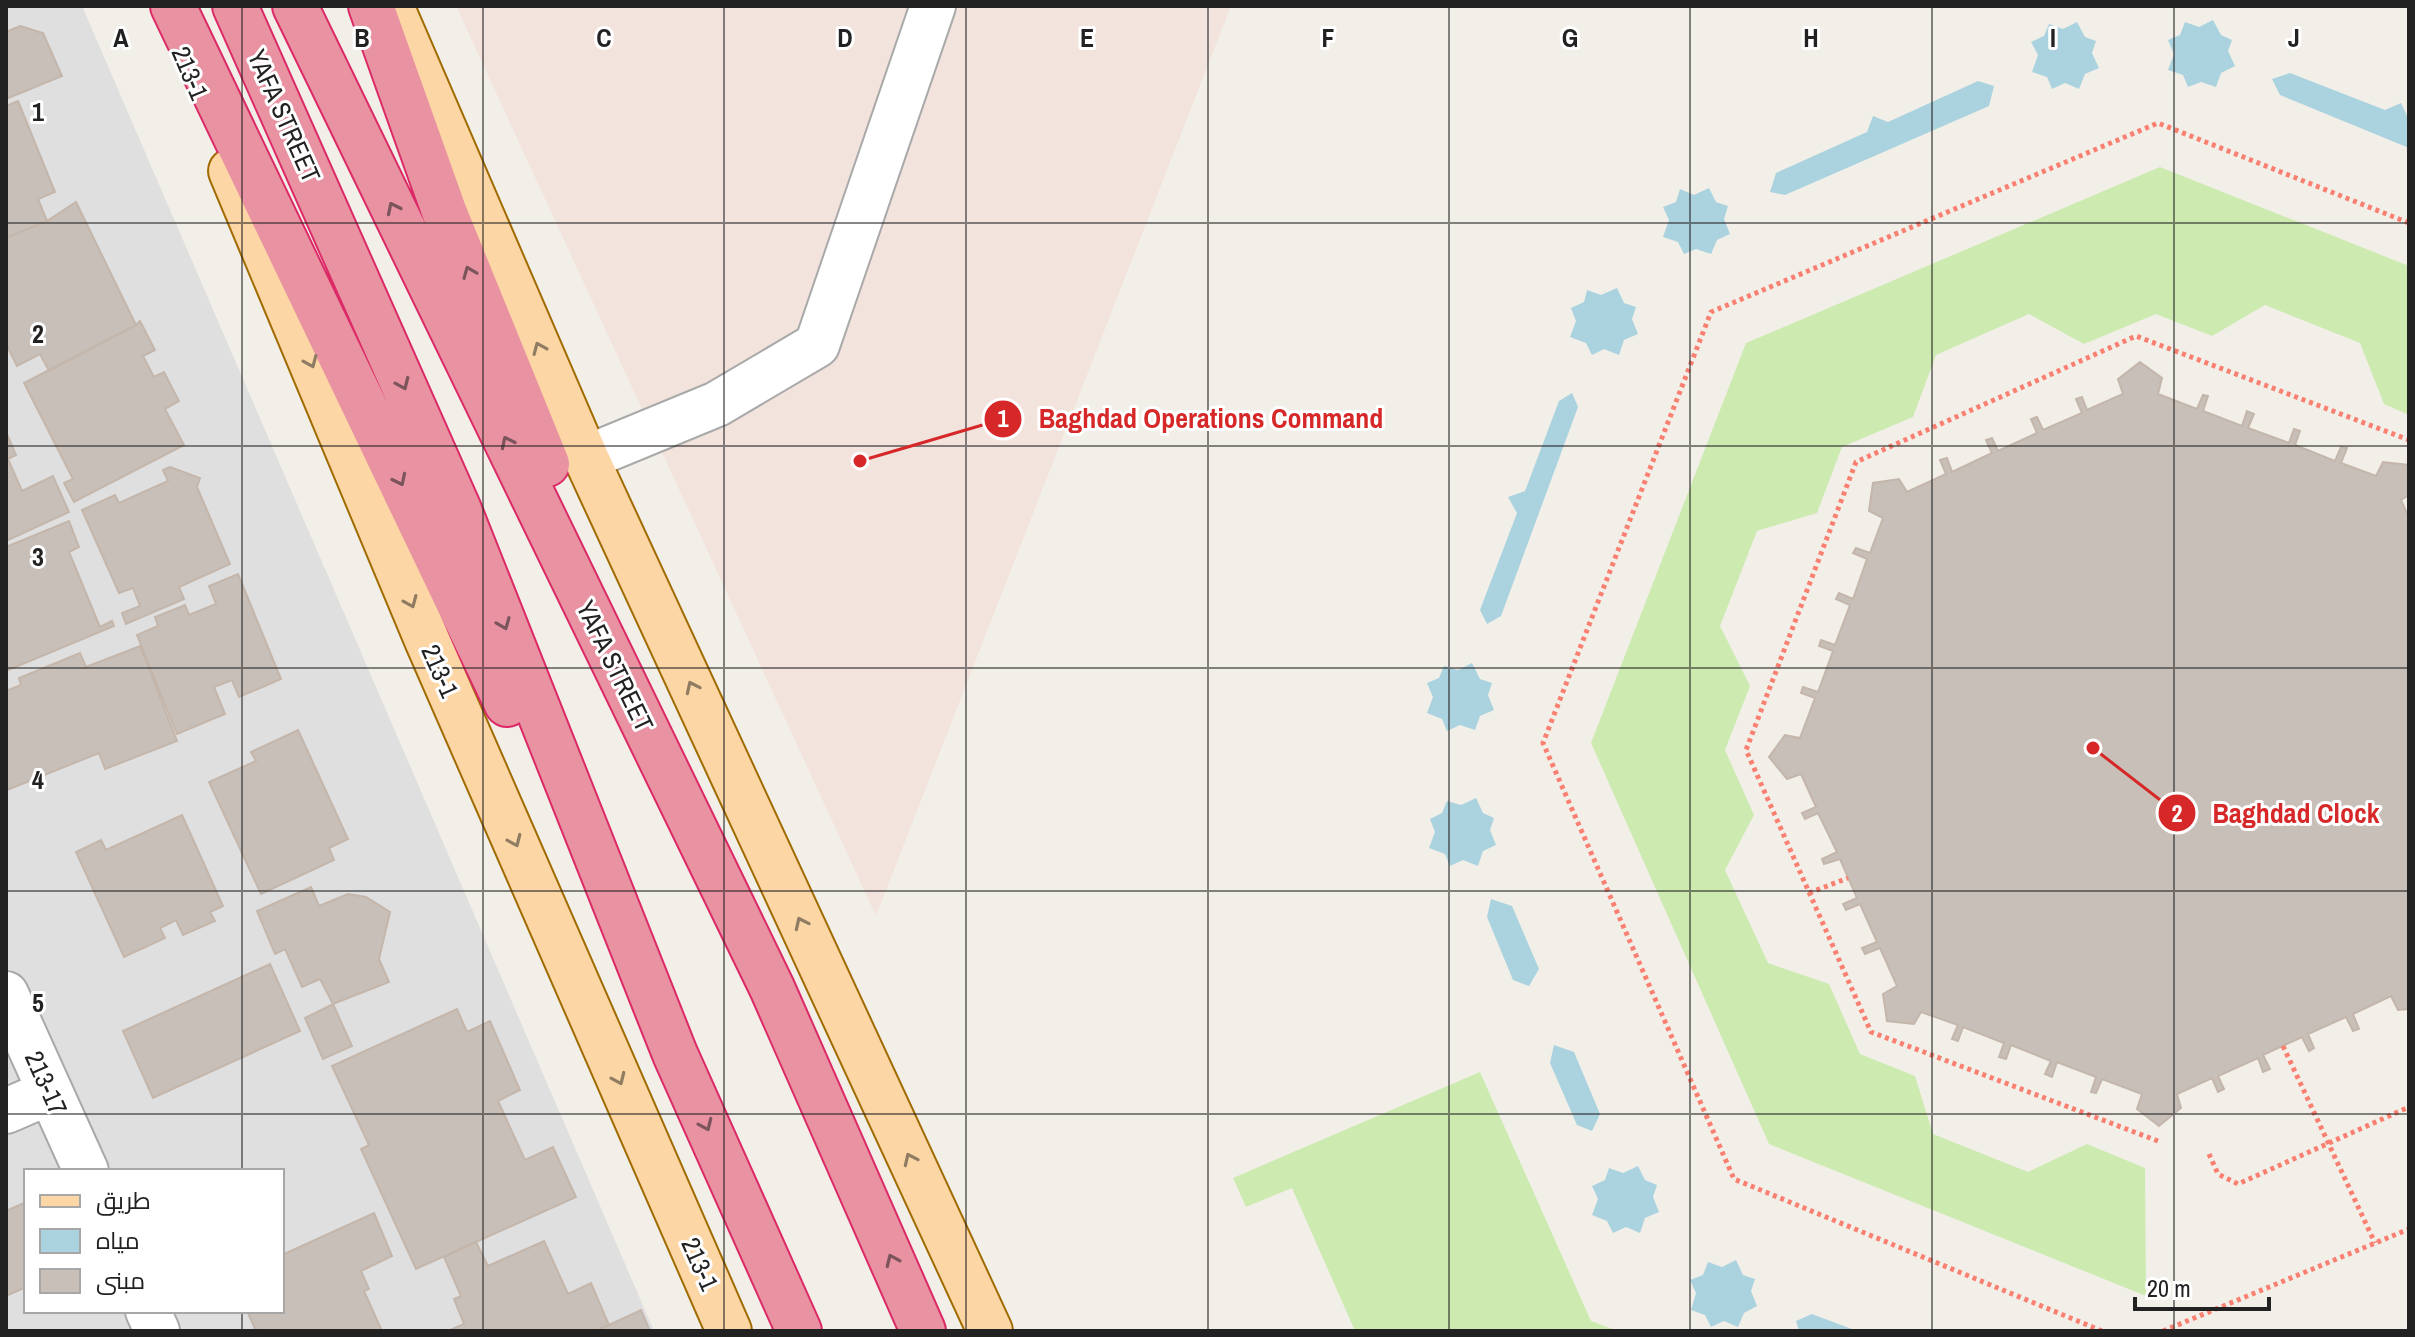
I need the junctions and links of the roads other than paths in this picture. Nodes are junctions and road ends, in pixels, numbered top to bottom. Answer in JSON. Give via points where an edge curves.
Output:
{"nodes":[{"id":1,"x":162,"y":6,"type":"edge"},
{"id":2,"x":173,"y":6,"type":"edge"},
{"id":3,"x":235,"y":6,"type":"edge"},
{"id":4,"x":295,"y":6,"type":"edge"},
{"id":5,"x":371,"y":6,"type":"edge"},
{"id":6,"x":391,"y":6,"type":"edge"},
{"id":7,"x":933,"y":6,"type":"edge"},
{"id":8,"x":586,"y":458,"type":"junction"},
{"id":9,"x":772,"y":988,"type":"junction"},
{"id":10,"x":6,"y":994,"type":"edge"},
{"id":11,"x":675,"y":1054,"type":"junction"},
{"id":12,"x":50,"y":1092,"type":"junction"},
{"id":13,"x":6,"y":1111,"type":"edge"},
{"id":14,"x":85,"y":1169,"type":"edge"},
{"id":15,"x":729,"y":1331,"type":"edge"},
{"id":16,"x":799,"y":1331,"type":"edge"},
{"id":17,"x":923,"y":1331,"type":"edge"},
{"id":18,"x":990,"y":1331,"type":"edge"}],
"edges":[{"from":1,"to":15,"type":"main road","name":"213-1","one_way":true,"via":[[427,640]]},
{"from":2,"to":11,"type":"highway","one_way":true},
{"from":3,"to":11,"type":"highway","name":"YAFA STREET","one_way":true,"via":[[459,510]]},
{"from":9,"to":4,"type":"highway","name":"YAFA STREET","one_way":true},
{"from":9,"to":5,"type":"highway","one_way":true,"via":[[575,540],[444,211]]},
{"from":8,"to":6,"type":"main road","one_way":true},
{"from":7,"to":8,"type":"street","via":[[817,345],[717,404]]},
{"from":18,"to":8,"type":"main road","one_way":true},
{"from":17,"to":9,"type":"highway","name":"YAFA STREET","one_way":true},
{"from":10,"to":12,"type":"street","name":"213-17"},
{"from":11,"to":16,"type":"highway","name":"YAFA STREET","one_way":true},
{"from":12,"to":13,"type":"street"},
{"from":12,"to":14,"type":"street","name":"213-17"}]}
